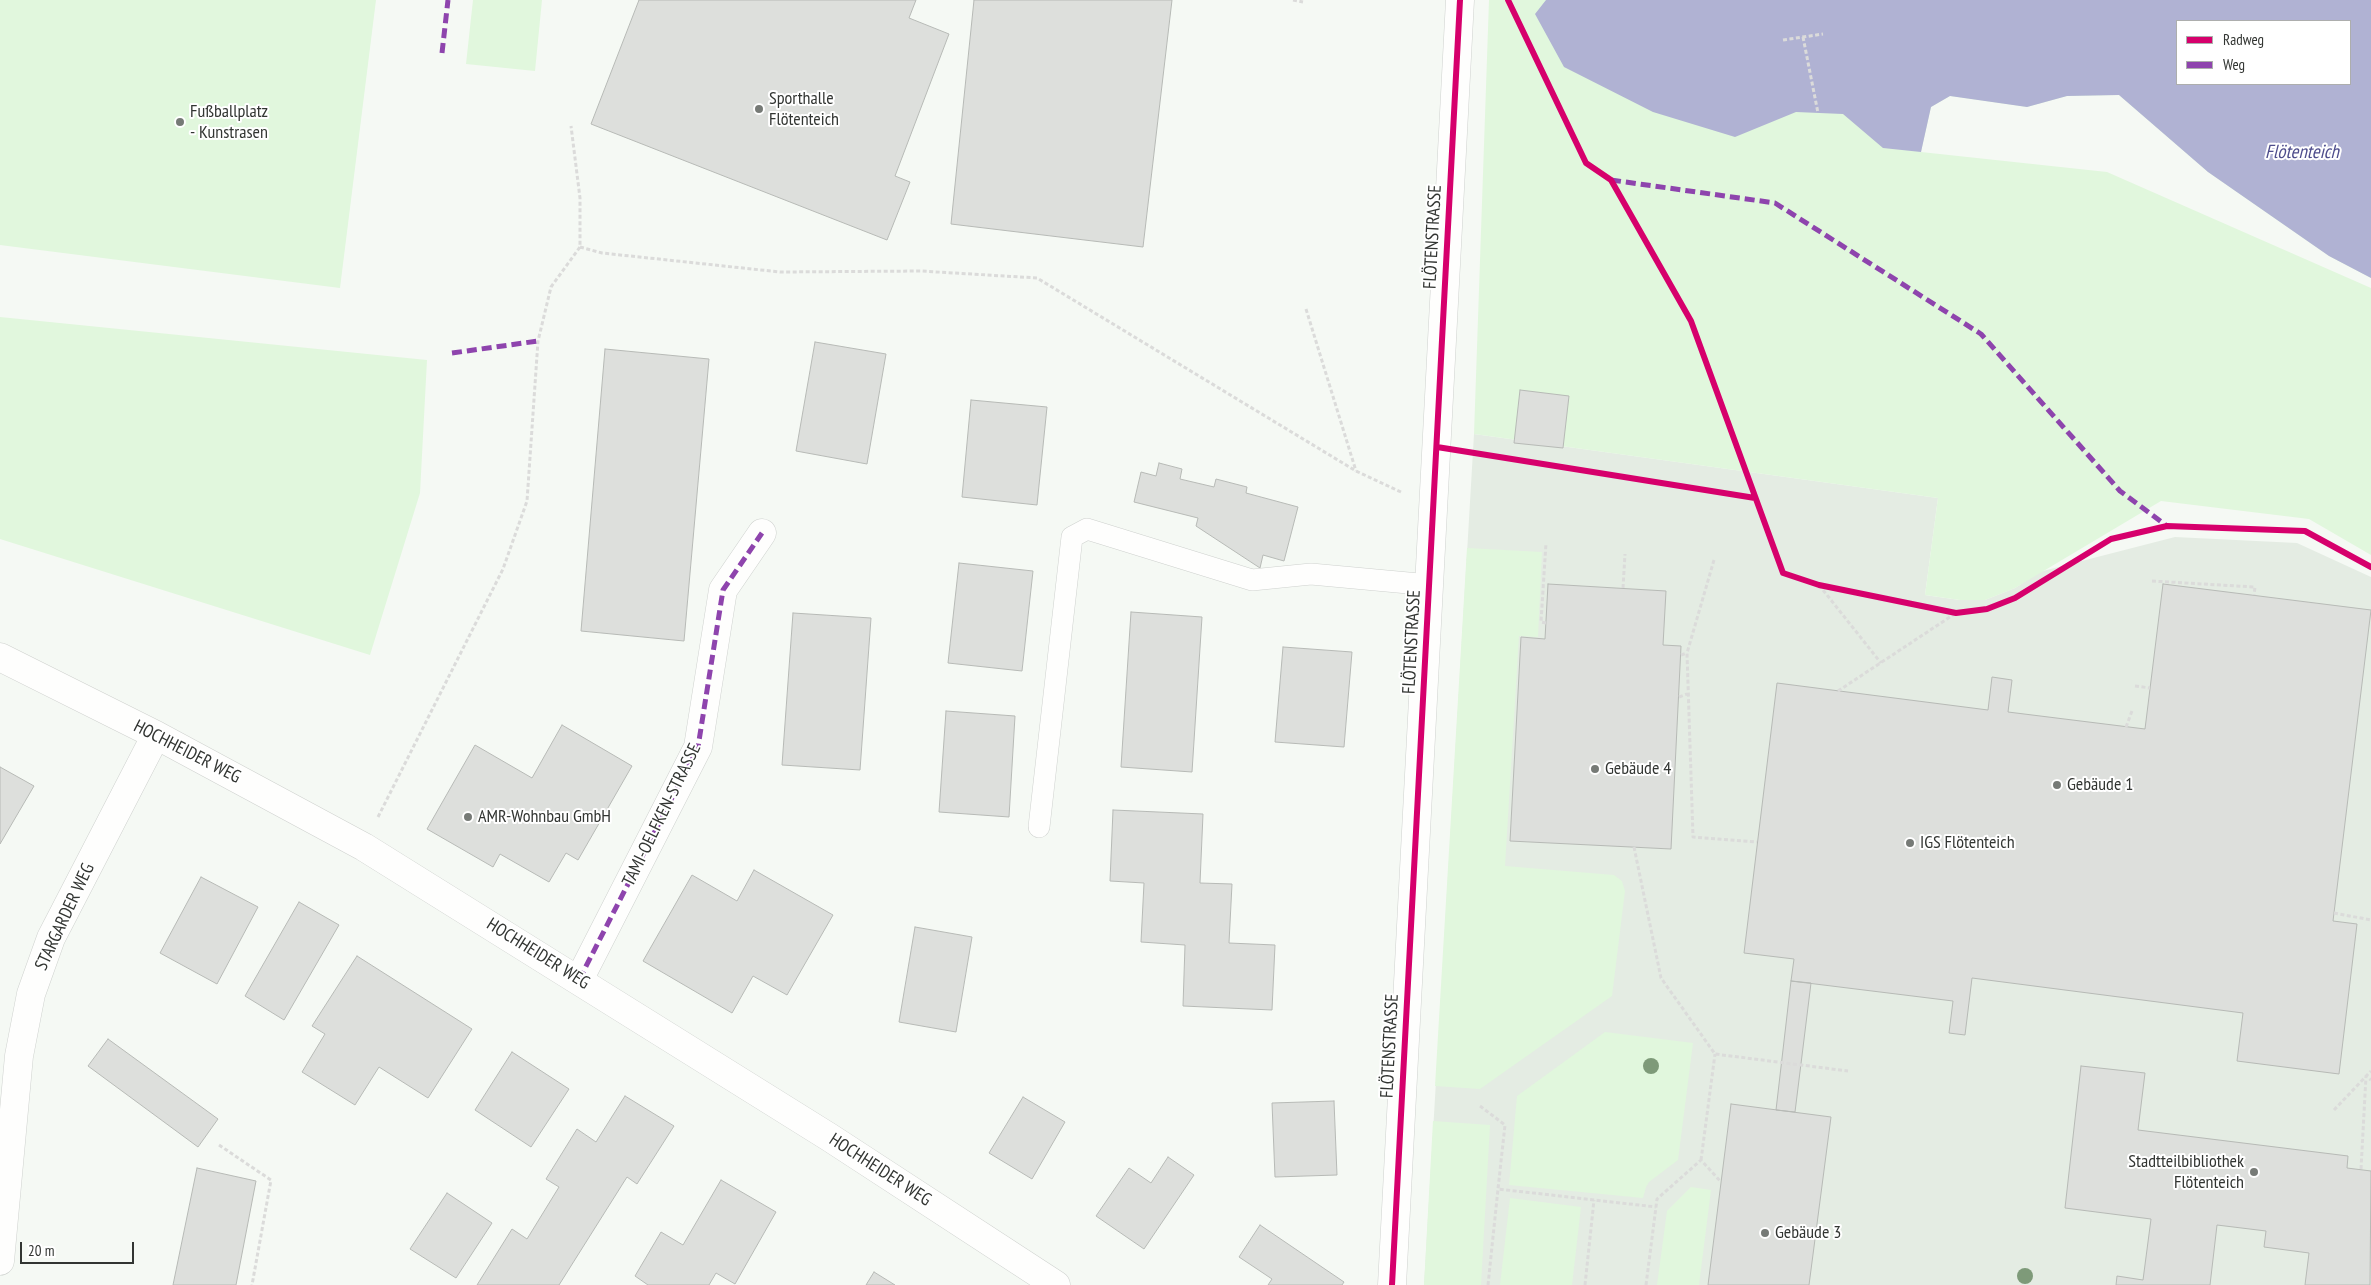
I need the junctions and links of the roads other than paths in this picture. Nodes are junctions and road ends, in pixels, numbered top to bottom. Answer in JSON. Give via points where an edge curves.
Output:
{"nodes":[{"id":1,"x":1460,"y":0,"type":"edge"},
{"id":2,"x":762,"y":533,"type":"dead end"},
{"id":3,"x":1430,"y":585,"type":"junction"},
{"id":4,"x":0,"y":657,"type":"edge"},
{"id":5,"x":156,"y":735,"type":"junction"},
{"id":6,"x":1039,"y":827,"type":"dead end"},
{"id":7,"x":579,"y":980,"type":"junction"},
{"id":8,"x":0,"y":1261,"type":"edge"},
{"id":9,"x":1056,"y":1285,"type":"edge"},
{"id":10,"x":1392,"y":1285,"type":"edge"}],
"edges":[{"from":1,"to":3,"type":"street","name":"FLÖTENSTRASSE"},
{"from":2,"to":7,"type":"street","name":"TAMI-OELFKEN-STRASSE","via":[[723,590],[698,747]]},
{"from":3,"to":6,"type":"lane","via":[[1311,574],[1252,580],[1087,529],[1072,537]]},
{"from":3,"to":10,"type":"street","name":"FLÖTENSTRASSE"},
{"from":4,"to":5,"type":"street","name":"HOCHHEIDER WEG"},
{"from":5,"to":7,"type":"street","name":"HOCHHEIDER WEG","via":[[364,847]]},
{"from":5,"to":8,"type":"street","name":"STARGARDER WEG","via":[[51,938],[31,994],[18,1056]]},
{"from":7,"to":9,"type":"street","name":"HOCHHEIDER WEG"}]}
